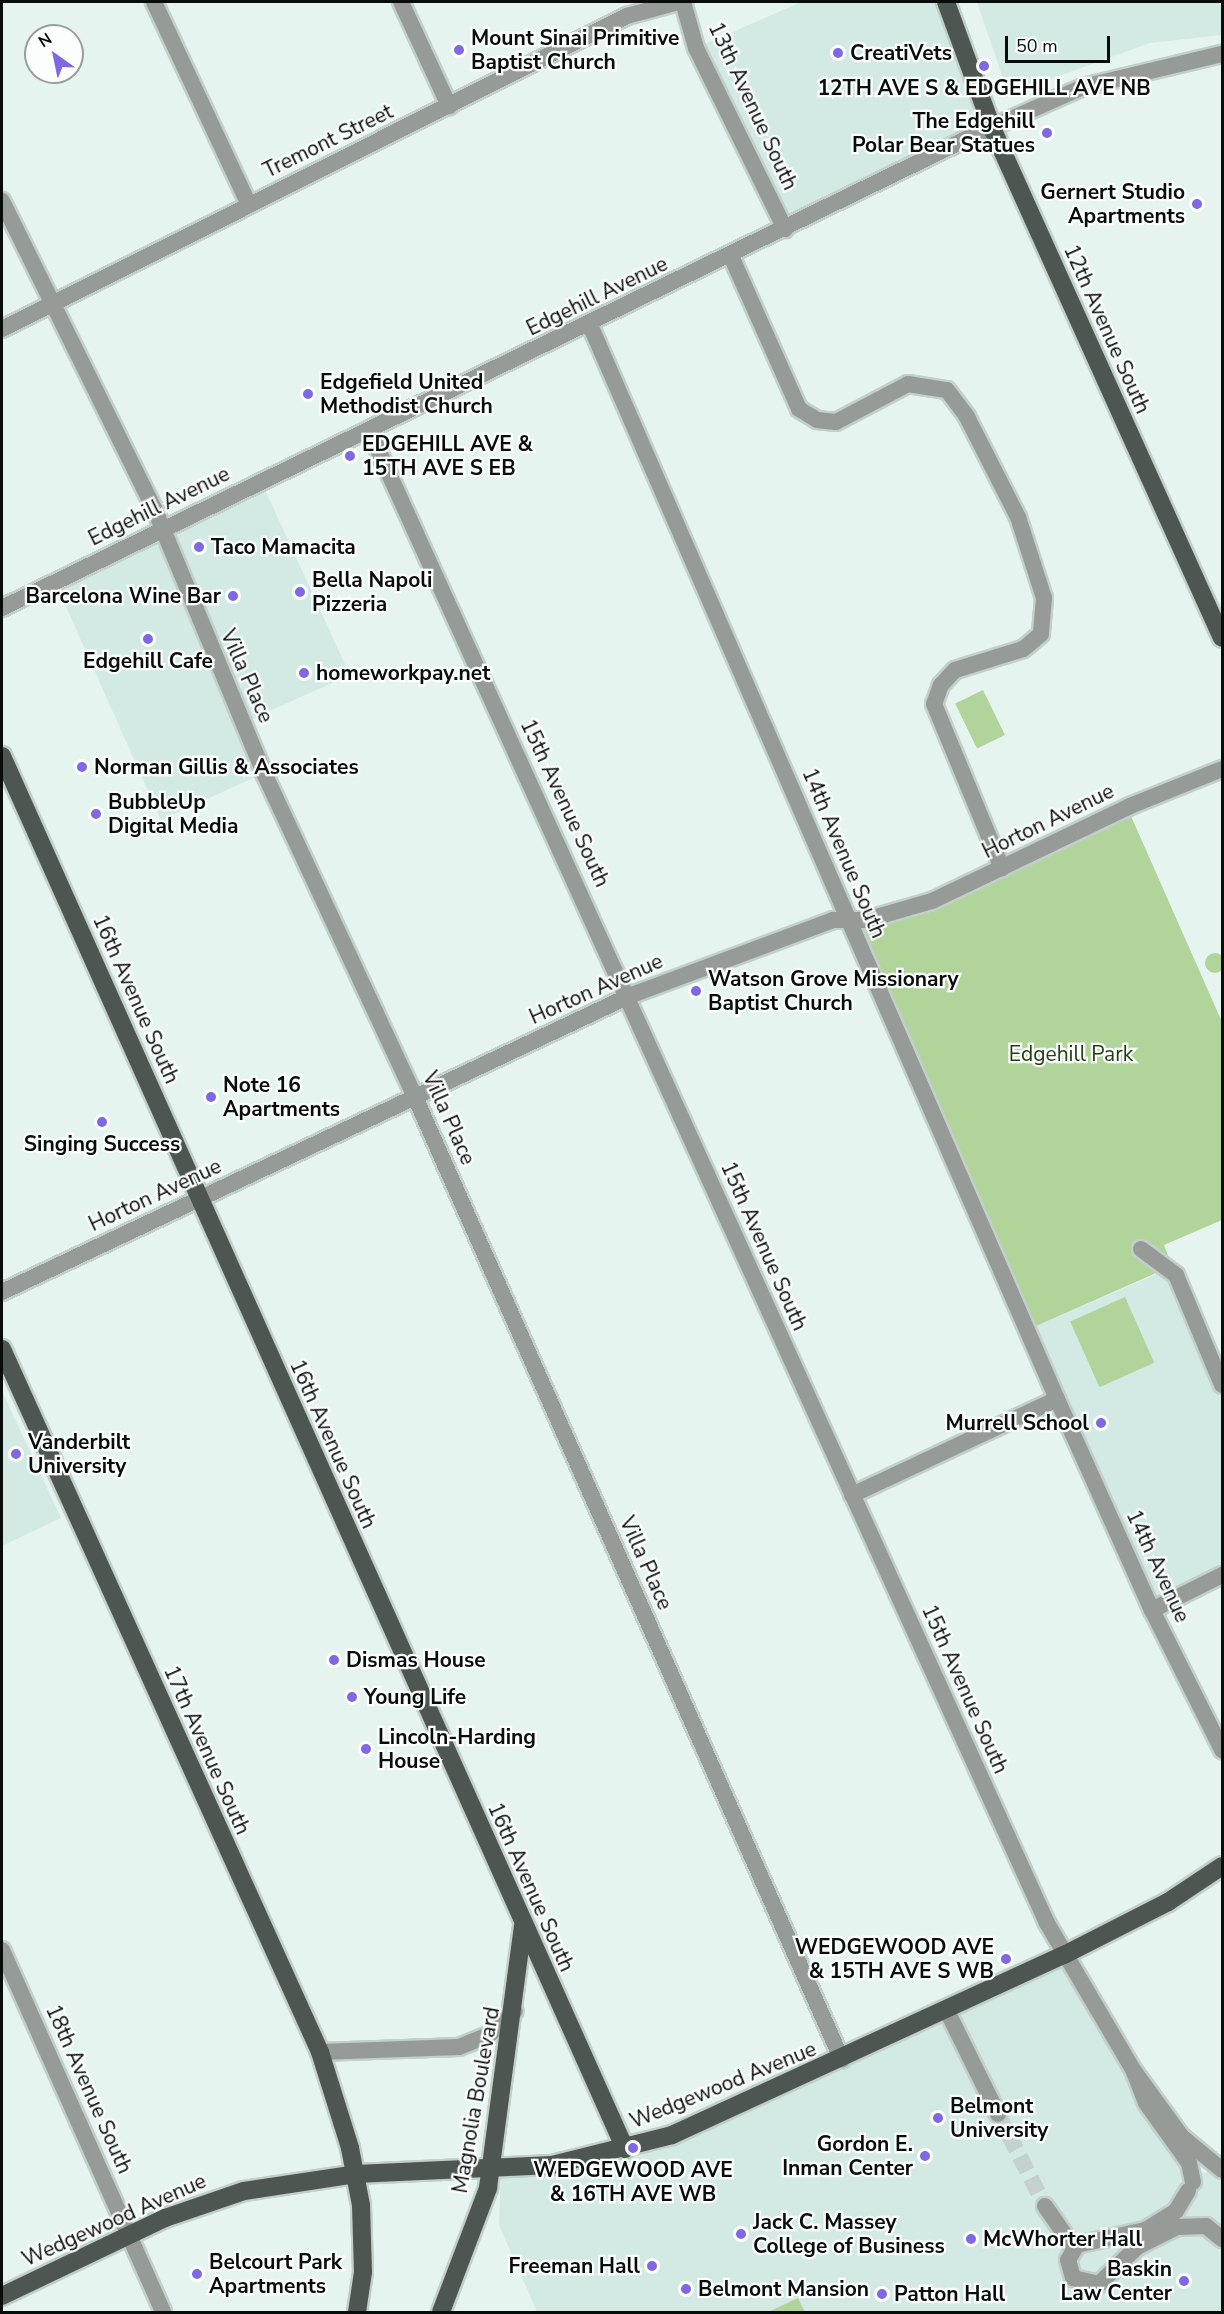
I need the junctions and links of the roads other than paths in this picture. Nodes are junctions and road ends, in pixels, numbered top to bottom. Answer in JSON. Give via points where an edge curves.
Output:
{"nodes":[{"id":1,"x":154,"y":2,"type":"edge"},
{"id":2,"x":401,"y":2,"type":"edge"},
{"id":3,"x":679,"y":2,"type":"edge"},
{"id":4,"x":683,"y":2,"type":"edge"},
{"id":5,"x":946,"y":2,"type":"edge"},
{"id":6,"x":1222,"y":54,"type":"edge"},
{"id":7,"x":449,"y":106,"type":"junction"},
{"id":8,"x":992,"y":128,"type":"junction"},
{"id":9,"x":2,"y":201,"type":"edge"},
{"id":10,"x":249,"y":206,"type":"junction"},
{"id":11,"x":785,"y":229,"type":"junction"},
{"id":12,"x":731,"y":256,"type":"junction"},
{"id":13,"x":50,"y":306,"type":"junction"},
{"id":14,"x":590,"y":325,"type":"junction"},
{"id":15,"x":2,"y":329,"type":"edge"},
{"id":16,"x":370,"y":432,"type":"junction"},
{"id":17,"x":160,"y":530,"type":"junction"},
{"id":18,"x":2,"y":608,"type":"edge"},
{"id":19,"x":1222,"y":638,"type":"edge"},
{"id":20,"x":2,"y":756,"type":"edge"},
{"id":21,"x":1222,"y":769,"type":"edge"},
{"id":22,"x":1002,"y":868,"type":"junction"},
{"id":23,"x":849,"y":920,"type":"junction"},
{"id":24,"x":630,"y":996,"type":"junction"},
{"id":25,"x":415,"y":1096,"type":"junction"},
{"id":26,"x":201,"y":1199,"type":"junction"},
{"id":27,"x":1141,"y":1249,"type":"dead end"},
{"id":28,"x":2,"y":1292,"type":"edge"},
{"id":29,"x":2,"y":1349,"type":"edge"},
{"id":30,"x":1222,"y":1385,"type":"edge"},
{"id":31,"x":1057,"y":1399,"type":"junction"},
{"id":32,"x":852,"y":1495,"type":"junction"},
{"id":33,"x":1222,"y":1575,"type":"edge"},
{"id":34,"x":1152,"y":1610,"type":"junction"},
{"id":35,"x":1222,"y":1750,"type":"edge"},
{"id":36,"x":1222,"y":1866,"type":"edge"},
{"id":37,"x":523,"y":1924,"type":"junction"},
{"id":38,"x":2,"y":1950,"type":"edge"},
{"id":39,"x":1064,"y":1955,"type":"junction"},
{"id":40,"x":515,"y":2011,"type":"junction"},
{"id":41,"x":947,"y":2011,"type":"junction"},
{"id":42,"x":320,"y":2052,"type":"junction"},
{"id":43,"x":842,"y":2060,"type":"junction"},
{"id":44,"x":1134,"y":2070,"type":"junction"},
{"id":45,"x":998,"y":2114,"type":"tunnel mouth"},
{"id":46,"x":625,"y":2149,"type":"junction"},
{"id":47,"x":490,"y":2169,"type":"junction"},
{"id":48,"x":1222,"y":2170,"type":"edge"},
{"id":49,"x":356,"y":2174,"type":"junction"},
{"id":50,"x":1191,"y":2187,"type":"junction"},
{"id":51,"x":1045,"y":2206,"type":"tunnel mouth"},
{"id":52,"x":1214,"y":2226,"type":"edge"},
{"id":53,"x":130,"y":2234,"type":"junction"},
{"id":54,"x":1222,"y":2239,"type":"edge"},
{"id":55,"x":1081,"y":2244,"type":"junction"},
{"id":56,"x":1101,"y":2282,"type":"junction"},
{"id":57,"x":2,"y":2296,"type":"edge"},
{"id":58,"x":163,"y":2313,"type":"edge"},
{"id":59,"x":357,"y":2313,"type":"edge"},
{"id":60,"x":441,"y":2313,"type":"edge"}],
"edges":[{"from":1,"to":10,"type":"street"},
{"from":2,"to":7,"type":"street"},
{"from":3,"to":7,"type":"street","name":"Tremont Street","via":[[627,16]]},
{"from":4,"to":11,"type":"street","name":"13th Avenue South","via":[[696,48]]},
{"from":5,"to":8,"type":"main road","name":"12th Avenue South"},
{"from":6,"to":8,"type":"street","name":"Edgehill Avenue","via":[[1083,87]]},
{"from":7,"to":10,"type":"street","name":"Tremont Street"},
{"from":8,"to":11,"type":"street","name":"Edgehill Avenue"},
{"from":8,"to":19,"type":"main road","name":"12th Avenue South"},
{"from":9,"to":13,"type":"street","name":"Villa Place"},
{"from":10,"to":13,"type":"street","name":"Tremont Street"},
{"from":11,"to":12,"type":"street","name":"Edgehill Avenue"},
{"from":12,"to":14,"type":"street","name":"Edgehill Avenue"},
{"from":12,"to":22,"type":"street","via":[[799,409],[817,420],[836,422],[908,384],[947,390],[967,417],[1018,517],[1044,598],[1041,634],[1020,651],[955,670],[941,685],[934,704]]},
{"from":13,"to":15,"type":"street","name":"Tremont Street"},
{"from":13,"to":17,"type":"street","name":"Villa Place"},
{"from":14,"to":16,"type":"street","name":"Edgehill Avenue"},
{"from":14,"to":23,"type":"street","name":"14th Avenue South"},
{"from":16,"to":17,"type":"street","name":"Edgehill Avenue"},
{"from":16,"to":24,"type":"street","name":"15th Avenue South"},
{"from":17,"to":18,"type":"street","name":"Edgehill Avenue"},
{"from":17,"to":25,"type":"street","name":"Villa Place","via":[[264,773]]},
{"from":20,"to":26,"type":"main road","name":"16th Avenue South"},
{"from":21,"to":22,"type":"street","name":"Horton Avenue"},
{"from":22,"to":23,"type":"street","name":"Horton Avenue","via":[[932,901],[866,920]]},
{"from":23,"to":24,"type":"street","name":"Horton Avenue","via":[[833,920]]},
{"from":23,"to":31,"type":"street","name":"14th Avenue South"},
{"from":24,"to":25,"type":"street","name":"Horton Avenue"},
{"from":24,"to":32,"type":"street","name":"15th Avenue South"},
{"from":25,"to":26,"type":"street","name":"Horton Avenue"},
{"from":25,"to":43,"type":"street","name":"Villa Place"},
{"from":26,"to":28,"type":"street","name":"Horton Avenue"},
{"from":26,"to":37,"type":"main road","name":"16th Avenue South"},
{"from":27,"to":30,"type":"street","via":[[1176,1275]]},
{"from":29,"to":42,"type":"main road","name":"17th Avenue South"},
{"from":31,"to":32,"type":"street"},
{"from":31,"to":34,"type":"street","name":"14th Avenue"},
{"from":32,"to":39,"type":"street","name":"15th Avenue South"},
{"from":33,"to":34,"type":"street"},
{"from":34,"to":35,"type":"street","name":"14th Avenue"},
{"from":36,"to":39,"type":"main road","name":"Wedgewood Avenue","via":[[1168,1902]]},
{"from":37,"to":40,"type":"main road","name":"Magnolia Boulevard"},
{"from":37,"to":46,"type":"main road","name":"16th Avenue South"},
{"from":38,"to":53,"type":"street","name":"18th Avenue South"},
{"from":39,"to":41,"type":"main road","name":"Wedgewood Avenue"},
{"from":39,"to":44,"type":"street","name":"15th Avenue South"},
{"from":40,"to":42,"type":"street","via":[[489,2035],[459,2047]]},
{"from":40,"to":47,"type":"main road","name":"Magnolia Boulevard"},
{"from":41,"to":43,"type":"main road","name":"Wedgewood Avenue"},
{"from":41,"to":45,"type":"street"},
{"from":42,"to":49,"type":"main road","name":"17th Avenue South"},
{"from":43,"to":46,"type":"main road","name":"Wedgewood Avenue","via":[[672,2135]]},
{"from":44,"to":48,"type":"street","name":"15th Avenue South","via":[[1182,2137]]},
{"from":44,"to":50,"type":"street","name":"15th Avenue South","via":[[1146,2103],[1189,2163]]},
{"from":46,"to":47,"type":"main road","name":"Wedgewood Avenue","via":[[552,2165]]},
{"from":47,"to":49,"type":"main road","name":"Wedgewood Avenue"},
{"from":47,"to":60,"type":"main road","name":"Magnolia Boulevard","via":[[488,2188]]},
{"from":48,"to":50,"type":"street","via":[[1208,2171]]},
{"from":49,"to":53,"type":"main road","name":"Wedgewood Avenue","via":[[244,2191]]},
{"from":49,"to":59,"type":"main road","via":[[363,2238]]},
{"from":50,"to":52,"type":"street","name":"15th Avenue South","via":[[1189,2209]]},
{"from":50,"to":55,"type":"street","via":[[1182,2205],[1157,2224],[1128,2236]]},
{"from":51,"to":55,"type":"street"},
{"from":52,"to":54,"type":"street"},
{"from":52,"to":56,"type":"street","via":[[1177,2227],[1144,2242]]},
{"from":53,"to":57,"type":"main road","name":"Wedgewood Avenue"},
{"from":53,"to":58,"type":"street","name":"18th Avenue South"},
{"from":55,"to":56,"type":"street","via":[[1071,2274]]},
{"from":55,"to":56,"type":"street","via":[[1103,2244],[1112,2254]]}]}
